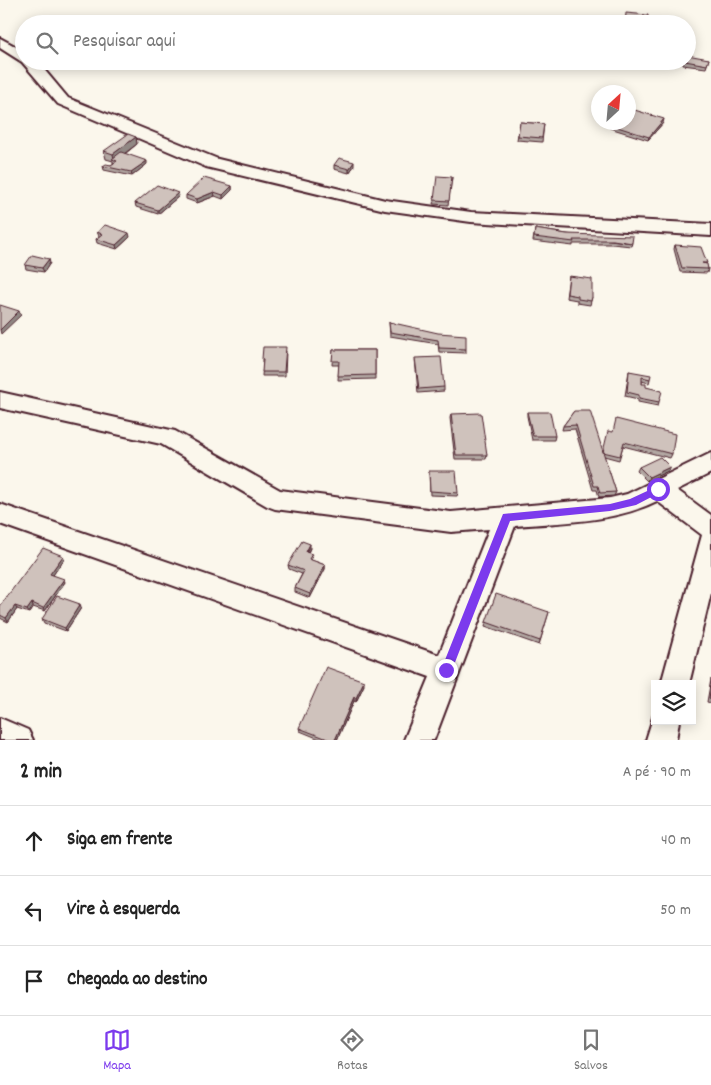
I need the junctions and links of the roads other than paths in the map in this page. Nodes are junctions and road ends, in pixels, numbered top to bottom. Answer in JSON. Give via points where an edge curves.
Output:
{"nodes":[{"id":1,"x":0,"y":42,"type":"edge"},
{"id":2,"x":15,"y":52,"type":"edge"},
{"id":3,"x":36,"y":70,"type":"edge"},
{"id":4,"x":711,"y":230,"type":"edge"},
{"id":5,"x":0,"y":400,"type":"edge"},
{"id":6,"x":711,"y":462,"type":"edge"},
{"id":7,"x":658,"y":489,"type":"junction"},
{"id":8,"x":0,"y":514,"type":"edge"},
{"id":9,"x":506,"y":517,"type":"junction"},
{"id":10,"x":711,"y":528,"type":"edge"},
{"id":11,"x":711,"y":540,"type":"edge"},
{"id":12,"x":446,"y":670,"type":"junction"},
{"id":13,"x":676,"y":680,"type":"edge"},
{"id":14,"x":664,"y":725,"type":"edge"},
{"id":15,"x":0,"y":732,"type":"edge"},
{"id":16,"x":18,"y":740,"type":"edge"},
{"id":17,"x":419,"y":740,"type":"edge"},
{"id":18,"x":661,"y":740,"type":"edge"}],
"edges":[{"from":1,"to":2,"type":"street"},
{"from":3,"to":4,"type":"street","via":[[62,101],[212,163],[385,205],[471,217]]},
{"from":5,"to":9,"type":"street","via":[[167,437],[275,499],[451,522]]},
{"from":6,"to":7,"type":"street"},
{"from":7,"to":9,"type":"street","via":[[632,502],[610,508]]},
{"from":7,"to":10,"type":"street"},
{"from":8,"to":12,"type":"street"},
{"from":9,"to":12,"type":"street"},
{"from":11,"to":13,"type":"street"},
{"from":12,"to":17,"type":"street"},
{"from":14,"to":18,"type":"street"},
{"from":15,"to":16,"type":"street"}]}
